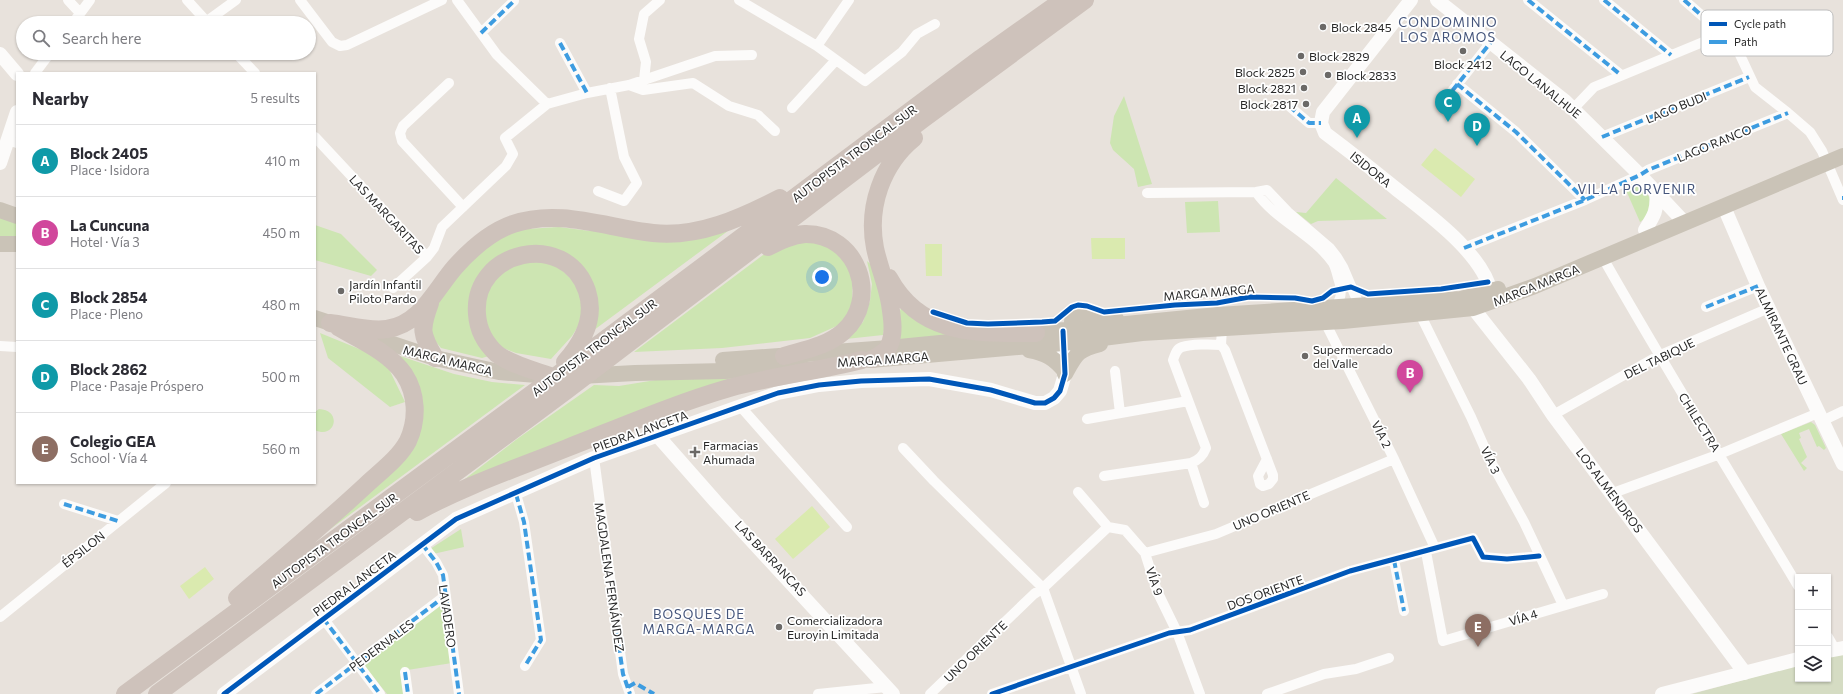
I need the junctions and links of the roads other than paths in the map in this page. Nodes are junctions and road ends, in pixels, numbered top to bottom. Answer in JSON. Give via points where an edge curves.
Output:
{"nodes":[{"id":1,"x":68,"y":0,"type":"edge"},
{"id":2,"x":90,"y":0,"type":"edge"},
{"id":3,"x":187,"y":0,"type":"edge"},
{"id":4,"x":236,"y":0,"type":"edge"},
{"id":5,"x":300,"y":0,"type":"edge"},
{"id":6,"x":442,"y":0,"type":"edge"},
{"id":7,"x":457,"y":0,"type":"edge"},
{"id":8,"x":660,"y":0,"type":"edge"},
{"id":9,"x":739,"y":0,"type":"edge"},
{"id":10,"x":849,"y":0,"type":"edge"},
{"id":11,"x":1063,"y":0,"type":"edge"},
{"id":12,"x":1085,"y":0,"type":"edge"},
{"id":13,"x":1411,"y":0,"type":"edge"},
{"id":14,"x":1437,"y":0,"type":"edge"},
{"id":15,"x":1528,"y":0,"type":"edge"},
{"id":16,"x":1604,"y":0,"type":"edge"},
{"id":17,"x":1684,"y":0,"type":"edge"},
{"id":18,"x":514,"y":1,"type":"edge"},
{"id":19,"x":80,"y":13,"type":"junction"},
{"id":20,"x":1701,"y":15,"type":"edge"},
{"id":21,"x":78,"y":16,"type":"edge"},
{"id":22,"x":202,"y":16,"type":"edge"},
{"id":23,"x":216,"y":16,"type":"edge"},
{"id":24,"x":312,"y":16,"type":"edge"},
{"id":25,"x":316,"y":21,"type":"edge"},
{"id":26,"x":935,"y":24,"type":"dead end"},
{"id":27,"x":480,"y":33,"type":"junction"},
{"id":28,"x":1491,"y":42,"type":"junction"},
{"id":29,"x":560,"y":43,"type":"dead end"},
{"id":30,"x":1701,"y":43,"type":"edge"},
{"id":31,"x":817,"y":46,"type":"junction"},
{"id":32,"x":1013,"y":52,"type":"junction"},
{"id":33,"x":0,"y":54,"type":"edge"},
{"id":34,"x":752,"y":55,"type":"dead end"},
{"id":35,"x":1671,"y":55,"type":"junction"},
{"id":36,"x":1740,"y":56,"type":"edge"},
{"id":37,"x":45,"y":60,"type":"edge"},
{"id":38,"x":243,"y":60,"type":"edge"},
{"id":39,"x":836,"y":60,"type":"junction"},
{"id":40,"x":36,"y":72,"type":"edge"},
{"id":41,"x":254,"y":72,"type":"edge"},
{"id":42,"x":16,"y":73,"type":"edge"},
{"id":43,"x":1621,"y":75,"type":"junction"},
{"id":44,"x":1749,"y":77,"type":"junction"},
{"id":45,"x":644,"y":80,"type":"junction"},
{"id":46,"x":449,"y":83,"type":"dead end"},
{"id":47,"x":1457,"y":84,"type":"junction"},
{"id":48,"x":629,"y":85,"type":"junction"},
{"id":49,"x":610,"y":88,"type":"junction"},
{"id":50,"x":587,"y":92,"type":"junction"},
{"id":51,"x":1445,"y":100,"type":"dead end"},
{"id":52,"x":548,"y":104,"type":"junction"},
{"id":53,"x":1289,"y":106,"type":"dead end"},
{"id":54,"x":792,"y":108,"type":"dead end"},
{"id":55,"x":1574,"y":108,"type":"junction"},
{"id":56,"x":1788,"y":113,"type":"junction"},
{"id":57,"x":16,"y":118,"type":"edge"},
{"id":58,"x":1321,"y":123,"type":"junction"},
{"id":59,"x":775,"y":131,"type":"dead end"},
{"id":60,"x":1602,"y":137,"type":"junction"},
{"id":61,"x":316,"y":138,"type":"edge"},
{"id":62,"x":12,"y":142,"type":"edge"},
{"id":63,"x":1843,"y":148,"type":"edge"},
{"id":64,"x":1843,"y":156,"type":"edge"},
{"id":65,"x":846,"y":159,"type":"junction"},
{"id":66,"x":0,"y":163,"type":"edge"},
{"id":67,"x":1831,"y":164,"type":"edge"},
{"id":68,"x":1640,"y":175,"type":"junction"},
{"id":69,"x":598,"y":191,"type":"dead end"},
{"id":70,"x":1741,"y":191,"type":"junction"},
{"id":71,"x":1256,"y":192,"type":"junction"},
{"id":72,"x":1656,"y":192,"type":"junction"},
{"id":73,"x":1147,"y":193,"type":"dead end"},
{"id":74,"x":1843,"y":198,"type":"edge"},
{"id":75,"x":1585,"y":200,"type":"junction"},
{"id":76,"x":1706,"y":205,"type":"junction"},
{"id":77,"x":463,"y":207,"type":"junction"},
{"id":78,"x":1724,"y":208,"type":"junction"},
{"id":79,"x":0,"y":210,"type":"edge"},
{"id":80,"x":16,"y":216,"type":"edge"},
{"id":81,"x":1682,"y":220,"type":"junction"},
{"id":82,"x":1645,"y":230,"type":"junction"},
{"id":83,"x":1464,"y":248,"type":"junction"},
{"id":84,"x":427,"y":257,"type":"junction"},
{"id":85,"x":877,"y":257,"type":"junction"},
{"id":86,"x":1603,"y":258,"type":"junction"},
{"id":87,"x":726,"y":271,"type":"junction"},
{"id":88,"x":1758,"y":286,"type":"junction"},
{"id":89,"x":393,"y":288,"type":"dead end"},
{"id":90,"x":1491,"y":292,"type":"junction"},
{"id":91,"x":432,"y":299,"type":"junction"},
{"id":92,"x":1360,"y":307,"type":"junction"},
{"id":93,"x":1706,"y":307,"type":"dead end"},
{"id":94,"x":1474,"y":308,"type":"junction"},
{"id":95,"x":1769,"y":308,"type":"junction"},
{"id":96,"x":1420,"y":314,"type":"junction"},
{"id":97,"x":1330,"y":317,"type":"junction"},
{"id":98,"x":323,"y":320,"type":"edge"},
{"id":99,"x":1139,"y":328,"type":"junction"},
{"id":100,"x":1036,"y":333,"type":"junction"},
{"id":101,"x":1069,"y":336,"type":"junction"},
{"id":102,"x":1217,"y":336,"type":"junction"},
{"id":103,"x":0,"y":346,"type":"edge"},
{"id":104,"x":16,"y":347,"type":"edge"},
{"id":105,"x":889,"y":348,"type":"junction"},
{"id":106,"x":1016,"y":348,"type":"junction"},
{"id":107,"x":784,"y":356,"type":"junction"},
{"id":108,"x":1658,"y":356,"type":"junction"},
{"id":109,"x":435,"y":358,"type":"junction"},
{"id":110,"x":868,"y":360,"type":"junction"},
{"id":111,"x":570,"y":362,"type":"junction"},
{"id":112,"x":1115,"y":371,"type":"dead end"},
{"id":113,"x":1065,"y":372,"type":"junction"},
{"id":114,"x":635,"y":373,"type":"junction"},
{"id":115,"x":550,"y":376,"type":"junction"},
{"id":116,"x":1188,"y":401,"type":"junction"},
{"id":117,"x":740,"y":406,"type":"junction"},
{"id":118,"x":1843,"y":411,"type":"edge"},
{"id":119,"x":1120,"y":413,"type":"junction"},
{"id":120,"x":1553,"y":414,"type":"junction"},
{"id":121,"x":1820,"y":417,"type":"junction"},
{"id":122,"x":1087,"y":419,"type":"dead end"},
{"id":123,"x":657,"y":435,"type":"junction"},
{"id":124,"x":903,"y":448,"type":"dead end"},
{"id":125,"x":1720,"y":454,"type":"junction"},
{"id":126,"x":594,"y":458,"type":"junction"},
{"id":127,"x":1267,"y":459,"type":"dead end"},
{"id":128,"x":1394,"y":459,"type":"junction"},
{"id":129,"x":1192,"y":463,"type":"junction"},
{"id":130,"x":1843,"y":464,"type":"edge"},
{"id":131,"x":1104,"y":476,"type":"dead end"},
{"id":132,"x":165,"y":484,"type":"edge"},
{"id":133,"x":1078,"y":492,"type":"dead end"},
{"id":134,"x":1612,"y":493,"type":"junction"},
{"id":135,"x":516,"y":494,"type":"junction"},
{"id":136,"x":1204,"y":503,"type":"dead end"},
{"id":137,"x":64,"y":504,"type":"dead end"},
{"id":138,"x":118,"y":521,"type":"junction"},
{"id":139,"x":847,"y":527,"type":"dead end"},
{"id":140,"x":1108,"y":527,"type":"junction"},
{"id":141,"x":422,"y":544,"type":"junction"},
{"id":142,"x":1431,"y":550,"type":"junction"},
{"id":143,"x":348,"y":551,"type":"junction"},
{"id":144,"x":1145,"y":553,"type":"junction"},
{"id":145,"x":1539,"y":556,"type":"junction"},
{"id":146,"x":1394,"y":560,"type":"junction"},
{"id":147,"x":1795,"y":581,"type":"edge"},
{"id":148,"x":1043,"y":588,"type":"junction"},
{"id":149,"x":1603,"y":594,"type":"dead end"},
{"id":150,"x":445,"y":596,"type":"junction"},
{"id":151,"x":1564,"y":605,"type":"junction"},
{"id":152,"x":1404,"y":611,"type":"dead end"},
{"id":153,"x":0,"y":617,"type":"edge"},
{"id":154,"x":323,"y":618,"type":"junction"},
{"id":155,"x":1177,"y":632,"type":"junction"},
{"id":156,"x":1443,"y":641,"type":"joint"},
{"id":157,"x":1389,"y":658,"type":"dead end"},
{"id":158,"x":1795,"y":660,"type":"edge"},
{"id":159,"x":357,"y":663,"type":"junction"},
{"id":160,"x":525,"y":666,"type":"dead end"},
{"id":161,"x":1071,"y":668,"type":"junction"},
{"id":162,"x":405,"y":672,"type":"dead end"},
{"id":163,"x":1746,"y":673,"type":"junction"},
{"id":164,"x":890,"y":690,"type":"edge"},
{"id":165,"x":128,"y":692,"type":"edge"},
{"id":166,"x":157,"y":694,"type":"edge"},
{"id":167,"x":224,"y":694,"type":"edge"},
{"id":168,"x":316,"y":694,"type":"edge"},
{"id":169,"x":380,"y":694,"type":"edge"},
{"id":170,"x":408,"y":694,"type":"edge"},
{"id":171,"x":459,"y":694,"type":"edge"},
{"id":172,"x":630,"y":694,"type":"edge"},
{"id":173,"x":818,"y":694,"type":"edge"},
{"id":174,"x":930,"y":694,"type":"edge"},
{"id":175,"x":992,"y":694,"type":"edge"},
{"id":176,"x":1081,"y":694,"type":"edge"},
{"id":177,"x":1200,"y":694,"type":"edge"},
{"id":178,"x":1267,"y":694,"type":"edge"},
{"id":179,"x":1662,"y":694,"type":"edge"}],
"edges":[{"from":1,"to":19,"type":"street"},
{"from":2,"to":19,"type":"street"},
{"from":3,"to":22,"type":"street"},
{"from":4,"to":23,"type":"street"},
{"from":5,"to":24,"type":"street"},
{"from":6,"to":25,"type":"street","via":[[347,45],[340,46],[332,42]]},
{"from":7,"to":27,"type":"street"},
{"from":8,"to":45,"type":"street","via":[[644,14],[639,39],[646,62]]},
{"from":9,"to":31,"type":"street"},
{"from":10,"to":31,"type":"street"},
{"from":11,"to":65,"type":"highway","name":"AUTOPISTA TRONCAL SUR"},
{"from":12,"to":32,"type":"highway","name":"AUTOPISTA TRONCAL SUR"},
{"from":13,"to":58,"type":"street","via":[[1322,112]]},
{"from":14,"to":28,"type":"street","name":"LAGO LANALHUE"},
{"from":15,"to":43,"type":"street"},
{"from":16,"to":35,"type":"street"},
{"from":17,"to":20,"type":"street"},
{"from":18,"to":27,"type":"street"},
{"from":19,"to":21,"type":"street"},
{"from":26,"to":39,"type":"street","via":[[917,34],[902,52],[865,81]]},
{"from":27,"to":52,"type":"street","via":[[497,55]]},
{"from":28,"to":47,"type":"street"},
{"from":28,"to":55,"type":"street","name":"LAGO LANALHUE"},
{"from":29,"to":50,"type":"street"},
{"from":30,"to":35,"type":"street"},
{"from":31,"to":39,"type":"street"},
{"from":32,"to":85,"type":"highway","via":[[909,142],[893,160],[881,182],[874,204],[873,231]]},
{"from":32,"to":87,"type":"highway","name":"AUTOPISTA TRONCAL SUR"},
{"from":33,"to":42,"type":"street"},
{"from":34,"to":45,"type":"street","via":[[715,56]]},
{"from":35,"to":43,"type":"street"},
{"from":36,"to":44,"type":"street"},
{"from":37,"to":40,"type":"street"},
{"from":38,"to":41,"type":"street"},
{"from":39,"to":54,"type":"street"},
{"from":43,"to":55,"type":"street","via":[[1594,87]]},
{"from":44,"to":56,"type":"street","via":[[1755,87]]},
{"from":44,"to":60,"type":"street","name":"LAGO BUDI"},
{"from":45,"to":48,"type":"street"},
{"from":46,"to":77,"type":"street","via":[[403,126],[400,133],[402,141]]},
{"from":47,"to":51,"type":"street"},
{"from":47,"to":75,"type":"street","via":[[1516,132]]},
{"from":48,"to":49,"type":"street"},
{"from":48,"to":59,"type":"street","via":[[643,90],[692,83],[729,106],[758,115]]},
{"from":49,"to":50,"type":"street"},
{"from":49,"to":69,"type":"street","via":[[624,157],[637,183],[624,201]]},
{"from":50,"to":52,"type":"street"},
{"from":52,"to":77,"type":"street","via":[[505,138],[513,154],[506,166]]},
{"from":53,"to":58,"type":"street","via":[[1309,123]]},
{"from":55,"to":60,"type":"street","name":"LAGO LANALHUE"},
{"from":56,"to":67,"type":"street","via":[[1810,132]]},
{"from":56,"to":68,"type":"street","name":"LAGO RANCO"},
{"from":57,"to":62,"type":"street"},
{"from":58,"to":83,"type":"street","name":"ISIDORA","via":[[1326,132],[1445,228]]},
{"from":60,"to":68,"type":"street","name":"LAGO LANALHUE"},
{"from":61,"to":84,"type":"street","name":"LAS MARGARITAS"},
{"from":62,"to":66,"type":"street"},
{"from":63,"to":67,"type":"main road","name":"MARGA MARGA"},
{"from":64,"to":67,"type":"main road","name":"MARGA MARGA"},
{"from":65,"to":91,"type":"highway","via":[[786,195],[748,214],[719,225],[694,230],[654,233],[556,217],[533,219],[512,225],[492,234],[475,247],[454,268]]},
{"from":65,"to":111,"type":"highway","name":"AUTOPISTA TRONCAL SUR"},
{"from":67,"to":70,"type":"main road","name":"MARGA MARGA"},
{"from":67,"to":74,"type":"street"},
{"from":67,"to":78,"type":"main road","name":"MARGA MARGA"},
{"from":68,"to":72,"type":"street","name":"LAGO LANALHUE"},
{"from":68,"to":75,"type":"street","name":"LAGO RANCO"},
{"from":70,"to":76,"type":"main road","name":"MARGA MARGA"},
{"from":70,"to":78,"type":"street"},
{"from":71,"to":73,"type":"street"},
{"from":71,"to":92,"type":"street","via":[[1267,190],[1330,248],[1343,267]]},
{"from":71,"to":97,"type":"street","via":[[1269,207],[1322,251],[1333,264],[1341,289],[1340,302]]},
{"from":72,"to":81,"type":"street","name":"LAGO LANALHUE"},
{"from":72,"to":82,"type":"street","via":[[1657,205]]},
{"from":75,"to":83,"type":"street","name":"LAGO RANCO"},
{"from":76,"to":78,"type":"street"},
{"from":76,"to":81,"type":"main road","name":"MARGA MARGA"},
{"from":77,"to":84,"type":"street","via":[[442,227],[434,248]]},
{"from":78,"to":81,"type":"main road","name":"MARGA MARGA"},
{"from":78,"to":88,"type":"street","name":"ALMIRANTE GRAU"},
{"from":79,"to":80,"type":"main road"},
{"from":81,"to":82,"type":"main road","name":"MARGA MARGA"},
{"from":81,"to":86,"type":"main road","name":"MARGA MARGA"},
{"from":82,"to":90,"type":"main road","name":"MARGA MARGA"},
{"from":83,"to":90,"type":"street","name":"ISIDORA","via":[[1483,272]]},
{"from":84,"to":89,"type":"street","name":"LAS MARGARITAS"},
{"from":85,"to":100,"type":"highway","via":[[904,301],[930,319],[950,328],[974,332]]},
{"from":85,"to":105,"type":"highway","via":[[892,313],[893,335]]},
{"from":86,"to":94,"type":"main road","name":"MARGA MARGA","via":[[1514,295]]},
{"from":86,"to":108,"type":"street","name":"CHILECTRA"},
{"from":87,"to":107,"type":"highway","via":[[769,246],[802,235],[830,239],[854,260],[860,274],[862,290],[860,306],[853,321],[842,333],[823,344]]},
{"from":87,"to":143,"type":"highway","name":"AUTOPISTA TRONCAL SUR"},
{"from":88,"to":93,"type":"street"},
{"from":88,"to":95,"type":"street","name":"ALMIRANTE GRAU"},
{"from":90,"to":92,"type":"main road","name":"MARGA MARGA","via":[[1461,299]]},
{"from":90,"to":94,"type":"main road","via":[[1489,298]]},
{"from":91,"to":98,"type":"highway","via":[[413,318],[387,329]]},
{"from":91,"to":109,"type":"highway","via":[[422,323],[425,341]]},
{"from":92,"to":97,"type":"main road","name":"MARGA MARGA"},
{"from":94,"to":96,"type":"main road","name":"MARGA MARGA"},
{"from":94,"to":120,"type":"street","name":"LOS ALMENDROS"},
{"from":95,"to":108,"type":"street","name":"DEL TABIQUE"},
{"from":95,"to":121,"type":"street","name":"ALMIRANTE GRAU"},
{"from":96,"to":97,"type":"main road","name":"MARGA MARGA"},
{"from":96,"to":145,"type":"street","name":"VÍA 3"},
{"from":97,"to":99,"type":"main road","name":"MARGA MARGA","via":[[1222,315]]},
{"from":97,"to":102,"type":"main road","name":"MARGA MARGA"},
{"from":97,"to":128,"type":"street","name":"VÍA 2"},
{"from":98,"to":109,"type":"main road","name":"MARGA MARGA"},
{"from":98,"to":165,"type":"highway","via":[[384,355],[403,374],[411,390],[415,407],[413,425],[407,441],[397,456],[339,511]]},
{"from":99,"to":101,"type":"main road","name":"MARGA MARGA"},
{"from":99,"to":101,"type":"main road","via":[[1081,312],[1074,315]]},
{"from":99,"to":102,"type":"main road","name":"MARGA MARGA"},
{"from":99,"to":113,"type":"main road","via":[[1085,348]]},
{"from":100,"to":101,"type":"main road","name":"MARGA MARGA"},
{"from":100,"to":105,"type":"main road","name":"MARGA MARGA"},
{"from":101,"to":106,"type":"main road","name":"MARGA MARGA"},
{"from":101,"to":113,"type":"street","name":"PIEDRA LANCETA"},
{"from":102,"to":116,"type":"street","via":[[1182,347],[1175,352],[1173,360]]},
{"from":102,"to":127,"type":"street","via":[[1225,350]]},
{"from":103,"to":104,"type":"street"},
{"from":105,"to":107,"type":"main road","name":"MARGA MARGA"},
{"from":105,"to":110,"type":"highway"},
{"from":106,"to":110,"type":"main road","name":"MARGA MARGA"},
{"from":106,"to":113,"type":"main road","via":[[1048,354]]},
{"from":107,"to":114,"type":"main road","name":"MARGA MARGA","via":[[684,364]]},
{"from":108,"to":120,"type":"street","name":"DEL TABIQUE"},
{"from":108,"to":125,"type":"street","name":"CHILECTRA"},
{"from":109,"to":115,"type":"main road","name":"MARGA MARGA","via":[[499,372]]},
{"from":110,"to":114,"type":"main road","name":"MARGA MARGA","via":[[724,371]]},
{"from":110,"to":143,"type":"highway","via":[[757,381],[692,399],[434,502]]},
{"from":111,"to":115,"type":"highway","via":[[589,321],[590,304],[582,280],[563,261],[547,255],[530,253],[505,261],[492,271],[482,286],[477,306],[479,327],[487,342],[499,355]]},
{"from":111,"to":165,"type":"highway","name":"AUTOPISTA TRONCAL SUR","via":[[537,390]]},
{"from":112,"to":119,"type":"street"},
{"from":113,"to":117,"type":"street","name":"PIEDRA LANCETA","via":[[1060,391],[1054,398],[1045,402],[1025,401],[991,390],[951,382],[899,379],[819,385],[778,393]]},
{"from":114,"to":115,"type":"main road","name":"MARGA MARGA"},
{"from":116,"to":119,"type":"street"},
{"from":116,"to":129,"type":"street","via":[[1206,448],[1203,455]]},
{"from":117,"to":123,"type":"street","name":"PIEDRA LANCETA"},
{"from":117,"to":139,"type":"street"},
{"from":118,"to":121,"type":"street"},
{"from":119,"to":122,"type":"street"},
{"from":120,"to":134,"type":"street","name":"LOS ALMENDROS"},
{"from":121,"to":125,"type":"street"},
{"from":121,"to":130,"type":"street","name":"ALMIRANTE GRAU"},
{"from":123,"to":126,"type":"street","name":"PIEDRA LANCETA"},
{"from":123,"to":164,"type":"street","name":"LAS BARRANCAS"},
{"from":124,"to":148,"type":"street"},
{"from":125,"to":134,"type":"street"},
{"from":125,"to":147,"type":"street","name":"CHILECTRA"},
{"from":126,"to":135,"type":"street","name":"PIEDRA LANCETA"},
{"from":126,"to":172,"type":"street","name":"MAGDALENA FERNÁNDEZ","via":[[623,674]]},
{"from":128,"to":142,"type":"street","name":"VÍA 2"},
{"from":128,"to":144,"type":"street","name":"UNO ORIENTE","via":[[1216,534]]},
{"from":129,"to":131,"type":"street"},
{"from":129,"to":136,"type":"street"},
{"from":132,"to":138,"type":"street","name":"ÉPSILON"},
{"from":133,"to":140,"type":"street"},
{"from":134,"to":163,"type":"street","name":"LOS ALMENDROS"},
{"from":135,"to":141,"type":"street","name":"PIEDRA LANCETA","via":[[456,519]]},
{"from":135,"to":160,"type":"street","via":[[524,522],[541,640]]},
{"from":137,"to":138,"type":"street"},
{"from":138,"to":153,"type":"street","name":"ÉPSILON"},
{"from":140,"to":144,"type":"street","name":"VÍA 9","via":[[1125,530]]},
{"from":140,"to":148,"type":"street","name":"UNO ORIENTE"},
{"from":141,"to":150,"type":"street","name":"LAVADERO","via":[[443,575]]},
{"from":141,"to":154,"type":"street","name":"PIEDRA LANCETA"},
{"from":142,"to":145,"type":"street","name":"DOS ORIENTE","via":[[1473,538],[1482,557],[1506,559]]},
{"from":142,"to":146,"type":"street","name":"DOS ORIENTE"},
{"from":142,"to":156,"type":"street","name":"VÍA 2"},
{"from":143,"to":166,"type":"highway","name":"AUTOPISTA TRONCAL SUR"},
{"from":144,"to":155,"type":"street","name":"VÍA 9","via":[[1157,591]]},
{"from":145,"to":151,"type":"street","name":"VÍA 3"},
{"from":146,"to":152,"type":"street"},
{"from":146,"to":155,"type":"street","name":"DOS ORIENTE","via":[[1350,571],[1190,630]]},
{"from":148,"to":161,"type":"street"},
{"from":148,"to":174,"type":"street","name":"UNO ORIENTE"},
{"from":149,"to":151,"type":"street","name":"VÍA 4"},
{"from":150,"to":159,"type":"street","name":"PEDERNALES"},
{"from":150,"to":171,"type":"street","name":"LAVADERO"},
{"from":151,"to":156,"type":"street","name":"VÍA 4"},
{"from":154,"to":159,"type":"street"},
{"from":154,"to":167,"type":"street","name":"PIEDRA LANCETA"},
{"from":155,"to":161,"type":"street","name":"DOS ORIENTE"},
{"from":155,"to":177,"type":"street","name":"VÍA 9"},
{"from":157,"to":178,"type":"street","via":[[1356,670],[1324,674]]},
{"from":158,"to":163,"type":"street"},
{"from":159,"to":168,"type":"street","name":"PEDERNALES"},
{"from":159,"to":169,"type":"street"},
{"from":161,"to":175,"type":"street","name":"DOS ORIENTE"},
{"from":161,"to":176,"type":"street"},
{"from":162,"to":170,"type":"street"},
{"from":163,"to":179,"type":"street"},
{"from":164,"to":173,"type":"street"}]}
